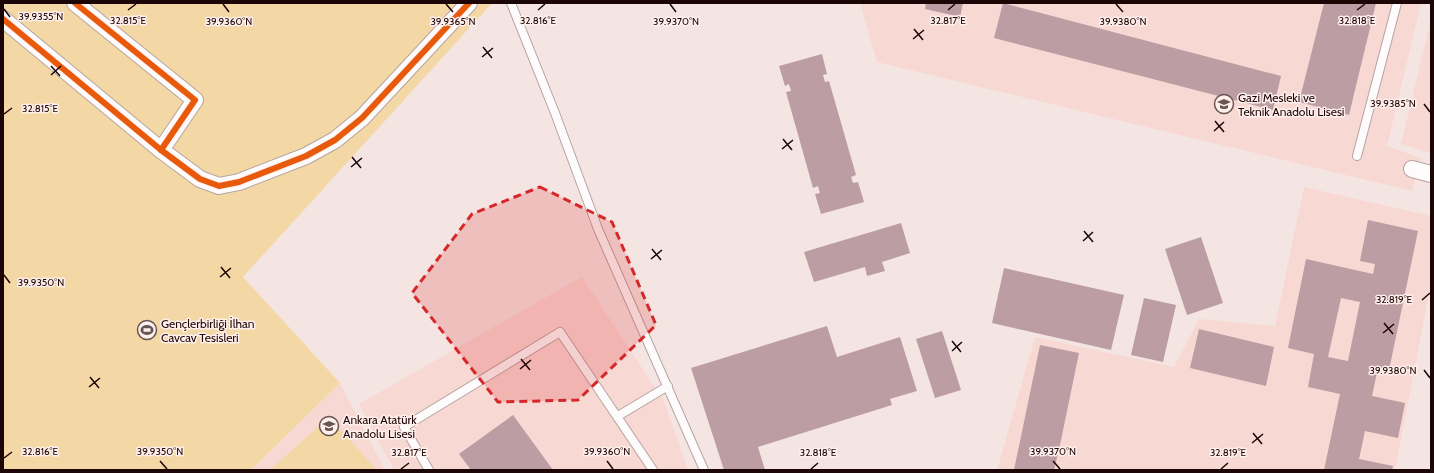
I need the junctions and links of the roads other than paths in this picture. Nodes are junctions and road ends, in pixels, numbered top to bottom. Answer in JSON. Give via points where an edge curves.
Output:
{"nodes":[{"id":1,"x":75,"y":3,"type":"edge"},
{"id":2,"x":469,"y":3,"type":"edge"},
{"id":3,"x":512,"y":3,"type":"edge"},
{"id":4,"x":1397,"y":3,"type":"edge"},
{"id":5,"x":3,"y":19,"type":"edge"},
{"id":6,"x":161,"y":150,"type":"junction"},
{"id":7,"x":1357,"y":156,"type":"dead end"},
{"id":8,"x":1412,"y":169,"type":"dead end"},
{"id":9,"x":1431,"y":174,"type":"edge"},
{"id":10,"x":668,"y":386,"type":"junction"},
{"id":11,"x":618,"y":416,"type":"junction"},
{"id":12,"x":429,"y":470,"type":"edge"},
{"id":13,"x":653,"y":470,"type":"edge"},
{"id":14,"x":704,"y":470,"type":"edge"}],
"edges":[{"from":1,"to":6,"type":"street","via":[[196,100]]},
{"from":2,"to":6,"type":"street","via":[[362,118],[335,140],[306,156],[238,182],[219,186],[200,179]]},
{"from":3,"to":10,"type":"lane","via":[[598,229]]},
{"from":4,"to":7,"type":"lane"},
{"from":5,"to":6,"type":"street"},
{"from":8,"to":9,"type":"street"},
{"from":10,"to":11,"type":"lane"},
{"from":10,"to":14,"type":"lane"},
{"from":11,"to":12,"type":"lane","via":[[560,332],[404,427]]},
{"from":11,"to":13,"type":"lane"}]}
